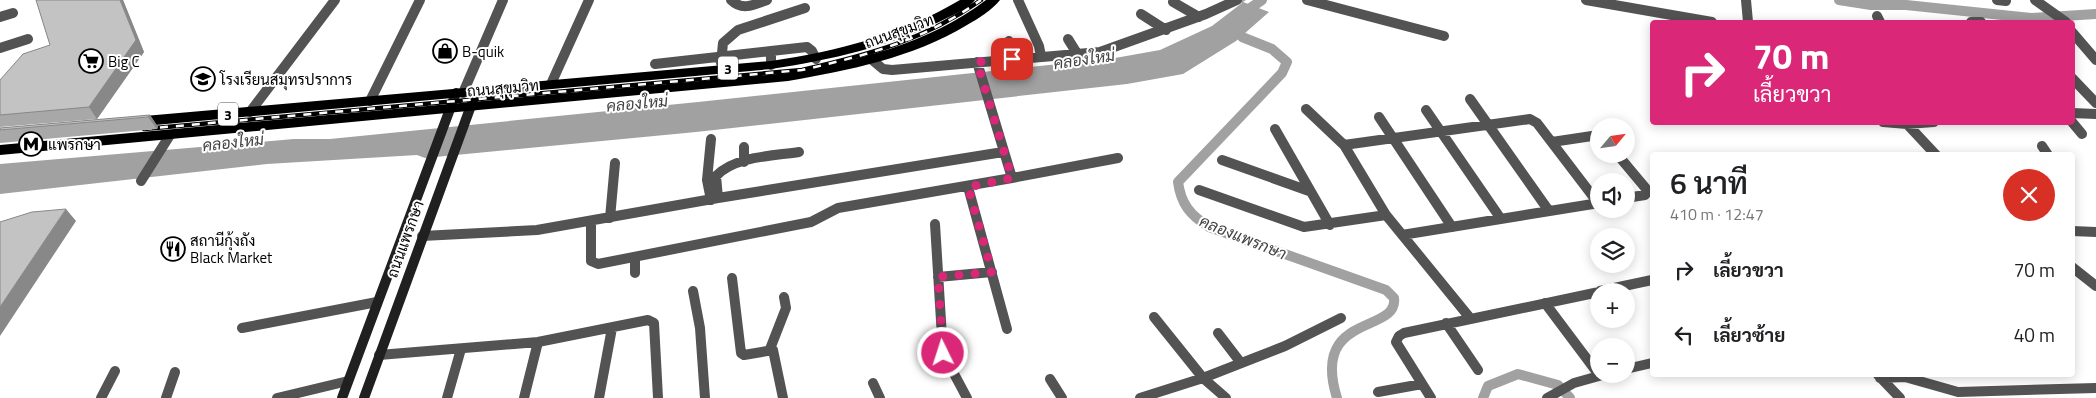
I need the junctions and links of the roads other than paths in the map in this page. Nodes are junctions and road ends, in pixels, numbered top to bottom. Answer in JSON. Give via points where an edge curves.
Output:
{"nodes":[{"id":1,"x":334,"y":0,"type":"edge"},
{"id":2,"x":420,"y":0,"type":"edge"},
{"id":3,"x":503,"y":0,"type":"edge"},
{"id":4,"x":589,"y":0,"type":"edge"},
{"id":5,"x":731,"y":0,"type":"edge"},
{"id":6,"x":767,"y":0,"type":"edge"},
{"id":7,"x":969,"y":0,"type":"edge"},
{"id":8,"x":994,"y":0,"type":"edge"},
{"id":9,"x":1018,"y":0,"type":"edge"},
{"id":10,"x":1308,"y":0,"type":"edge"},
{"id":11,"x":1586,"y":0,"type":"edge"},
{"id":12,"x":1746,"y":0,"type":"edge"},
{"id":13,"x":1232,"y":1,"type":"edge"},
{"id":14,"x":1173,"y":2,"type":"dead end"},
{"id":15,"x":2039,"y":4,"type":"edge"},
{"id":16,"x":805,"y":8,"type":"dead end"},
{"id":17,"x":14,"y":13,"type":"dead end"},
{"id":18,"x":1141,"y":14,"type":"dead end"},
{"id":19,"x":0,"y":17,"type":"edge"},
{"id":20,"x":1199,"y":17,"type":"junction"},
{"id":21,"x":1701,"y":20,"type":"edge"},
{"id":22,"x":1748,"y":20,"type":"edge"},
{"id":23,"x":2059,"y":20,"type":"edge"},
{"id":24,"x":1166,"y":30,"type":"junction"},
{"id":25,"x":1444,"y":36,"type":"dead end"},
{"id":26,"x":2075,"y":36,"type":"edge"},
{"id":27,"x":28,"y":39,"type":"dead end"},
{"id":28,"x":1068,"y":39,"type":"dead end"},
{"id":29,"x":1009,"y":41,"type":"dead end"},
{"id":30,"x":0,"y":48,"type":"edge"},
{"id":31,"x":771,"y":51,"type":"junction"},
{"id":32,"x":1078,"y":55,"type":"junction"},
{"id":33,"x":1041,"y":56,"type":"junction"},
{"id":34,"x":816,"y":59,"type":"junction"},
{"id":35,"x":870,"y":59,"type":"junction"},
{"id":36,"x":1012,"y":59,"type":"junction"},
{"id":37,"x":2096,"y":60,"type":"edge"},
{"id":38,"x":721,"y":63,"type":"junction"},
{"id":39,"x":655,"y":64,"type":"dead end"},
{"id":40,"x":771,"y":65,"type":"junction"},
{"id":41,"x":978,"y":65,"type":"junction"},
{"id":42,"x":2075,"y":81,"type":"edge"},
{"id":43,"x":552,"y":84,"type":"junction"},
{"id":44,"x":465,"y":92,"type":"junction"},
{"id":45,"x":1470,"y":99,"type":"dead end"},
{"id":46,"x":370,"y":101,"type":"junction"},
{"id":47,"x":2096,"y":103,"type":"edge"},
{"id":48,"x":470,"y":107,"type":"junction"},
{"id":49,"x":1306,"y":108,"type":"dead end"},
{"id":50,"x":450,"y":109,"type":"junction"},
{"id":51,"x":1426,"y":110,"type":"dead end"},
{"id":52,"x":250,"y":112,"type":"junction"},
{"id":53,"x":2075,"y":113,"type":"edge"},
{"id":54,"x":2096,"y":114,"type":"edge"},
{"id":55,"x":364,"y":117,"type":"junction"},
{"id":56,"x":1379,"y":117,"type":"dead end"},
{"id":57,"x":119,"y":123,"type":"edge"},
{"id":58,"x":1486,"y":124,"type":"junction"},
{"id":59,"x":1908,"y":125,"type":"edge"},
{"id":60,"x":2074,"y":125,"type":"edge"},
{"id":61,"x":1275,"y":129,"type":"dead end"},
{"id":62,"x":1440,"y":131,"type":"junction"},
{"id":63,"x":2082,"y":134,"type":"dead end"},
{"id":64,"x":1590,"y":136,"type":"edge"},
{"id":65,"x":1394,"y":138,"type":"junction"},
{"id":66,"x":712,"y":139,"type":"dead end"},
{"id":67,"x":167,"y":140,"type":"junction"},
{"id":68,"x":1552,"y":142,"type":"junction"},
{"id":69,"x":1344,"y":145,"type":"junction"},
{"id":70,"x":2042,"y":146,"type":"dead end"},
{"id":71,"x":744,"y":147,"type":"dead end"},
{"id":72,"x":0,"y":150,"type":"edge"},
{"id":73,"x":799,"y":152,"type":"dead end"},
{"id":74,"x":1003,"y":152,"type":"junction"},
{"id":75,"x":1933,"y":152,"type":"edge"},
{"id":76,"x":2046,"y":152,"type":"edge"},
{"id":77,"x":1118,"y":158,"type":"dead end"},
{"id":78,"x":1222,"y":160,"type":"dead end"},
{"id":79,"x":615,"y":162,"type":"dead end"},
{"id":80,"x":744,"y":162,"type":"junction"},
{"id":81,"x":1624,"y":163,"type":"edge"},
{"id":82,"x":1632,"y":173,"type":"edge"},
{"id":83,"x":1635,"y":177,"type":"edge"},
{"id":84,"x":1012,"y":178,"type":"junction"},
{"id":85,"x":141,"y":181,"type":"dead end"},
{"id":86,"x":968,"y":187,"type":"junction"},
{"id":87,"x":1199,"y":190,"type":"dead end"},
{"id":88,"x":1309,"y":191,"type":"junction"},
{"id":89,"x":1590,"y":191,"type":"edge"},
{"id":90,"x":1635,"y":197,"type":"edge"},
{"id":91,"x":714,"y":199,"type":"junction"},
{"id":92,"x":1590,"y":204,"type":"edge"},
{"id":93,"x":1549,"y":211,"type":"junction"},
{"id":94,"x":1386,"y":214,"type":"junction"},
{"id":95,"x":610,"y":218,"type":"junction"},
{"id":96,"x":1501,"y":219,"type":"junction"},
{"id":97,"x":591,"y":221,"type":"junction"},
{"id":98,"x":935,"y":224,"type":"dead end"},
{"id":99,"x":1330,"y":225,"type":"junction"},
{"id":100,"x":1452,"y":227,"type":"junction"},
{"id":101,"x":2075,"y":231,"type":"edge"},
{"id":102,"x":2096,"y":232,"type":"edge"},
{"id":103,"x":422,"y":236,"type":"junction"},
{"id":104,"x":1402,"y":236,"type":"junction"},
{"id":105,"x":634,"y":257,"type":"junction"},
{"id":106,"x":2075,"y":270,"type":"edge"},
{"id":107,"x":992,"y":272,"type":"junction"},
{"id":108,"x":635,"y":273,"type":"dead end"},
{"id":109,"x":938,"y":277,"type":"junction"},
{"id":110,"x":732,"y":278,"type":"dead end"},
{"id":111,"x":1650,"y":280,"type":"edge"},
{"id":112,"x":1635,"y":284,"type":"edge"},
{"id":113,"x":2096,"y":286,"type":"edge"},
{"id":114,"x":693,"y":291,"type":"dead end"},
{"id":115,"x":1590,"y":293,"type":"edge"},
{"id":116,"x":784,"y":297,"type":"dead end"},
{"id":117,"x":377,"y":302,"type":"junction"},
{"id":118,"x":1545,"y":303,"type":"junction"},
{"id":119,"x":1154,"y":317,"type":"dead end"},
{"id":120,"x":1341,"y":318,"type":"dead end"},
{"id":121,"x":1470,"y":318,"type":"junction"},
{"id":122,"x":1446,"y":323,"type":"junction"},
{"id":123,"x":242,"y":328,"type":"dead end"},
{"id":124,"x":612,"y":328,"type":"junction"},
{"id":125,"x":1007,"y":329,"type":"dead end"},
{"id":126,"x":1218,"y":333,"type":"dead end"},
{"id":127,"x":538,"y":342,"type":"junction"},
{"id":128,"x":770,"y":349,"type":"junction"},
{"id":129,"x":461,"y":350,"type":"junction"},
{"id":130,"x":379,"y":355,"type":"junction"},
{"id":131,"x":1590,"y":360,"type":"edge"},
{"id":132,"x":1241,"y":363,"type":"junction"},
{"id":133,"x":1650,"y":363,"type":"edge"},
{"id":134,"x":1635,"y":367,"type":"edge"},
{"id":135,"x":1478,"y":370,"type":"dead end"},
{"id":136,"x":115,"y":371,"type":"dead end"},
{"id":137,"x":174,"y":372,"type":"dead end"},
{"id":138,"x":1880,"y":377,"type":"edge"},
{"id":139,"x":1905,"y":377,"type":"edge"},
{"id":140,"x":1203,"y":378,"type":"junction"},
{"id":141,"x":1050,"y":379,"type":"dead end"},
{"id":142,"x":1590,"y":379,"type":"edge"},
{"id":143,"x":348,"y":381,"type":"junction"},
{"id":144,"x":873,"y":383,"type":"dead end"},
{"id":145,"x":1422,"y":384,"type":"junction"},
{"id":146,"x":2096,"y":388,"type":"edge"},
{"id":147,"x":1378,"y":392,"type":"dead end"},
{"id":148,"x":1550,"y":396,"type":"edge"},
{"id":149,"x":101,"y":398,"type":"edge"},
{"id":150,"x":166,"y":398,"type":"edge"},
{"id":151,"x":277,"y":398,"type":"edge"},
{"id":152,"x":342,"y":398,"type":"edge"},
{"id":153,"x":364,"y":398,"type":"edge"},
{"id":154,"x":447,"y":398,"type":"edge"},
{"id":155,"x":524,"y":398,"type":"edge"},
{"id":156,"x":599,"y":398,"type":"edge"},
{"id":157,"x":658,"y":398,"type":"edge"},
{"id":158,"x":705,"y":398,"type":"edge"},
{"id":159,"x":783,"y":398,"type":"edge"},
{"id":160,"x":880,"y":398,"type":"edge"},
{"id":161,"x":968,"y":398,"type":"edge"},
{"id":162,"x":1062,"y":398,"type":"edge"},
{"id":163,"x":1140,"y":398,"type":"edge"},
{"id":164,"x":1226,"y":398,"type":"edge"},
{"id":165,"x":1431,"y":398,"type":"edge"},
{"id":166,"x":1900,"y":398,"type":"edge"}],
"edges":[{"from":1,"to":52,"type":"street"},
{"from":2,"to":46,"type":"street"},
{"from":3,"to":44,"type":"street"},
{"from":4,"to":43,"type":"street"},
{"from":5,"to":6,"type":"street","via":[[738,7],[745,7]]},
{"from":7,"to":34,"type":"highway","name":"ถนนสุขุมวิท","number":"3","via":[[903,34]]},
{"from":8,"to":35,"type":"highway","name":"ถนนสุขุมวิท","number":"3","via":[[922,42]]},
{"from":9,"to":33,"type":"street"},
{"from":10,"to":25,"type":"street"},
{"from":11,"to":21,"type":"street"},
{"from":12,"to":22,"type":"street"},
{"from":13,"to":20,"type":"street"},
{"from":14,"to":20,"type":"street"},
{"from":15,"to":23,"type":"street"},
{"from":16,"to":38,"type":"street","via":[[738,30],[723,42]]},
{"from":17,"to":19,"type":"street"},
{"from":18,"to":24,"type":"street"},
{"from":20,"to":24,"type":"street"},
{"from":24,"to":32,"type":"street","via":[[1108,51]]},
{"from":26,"to":37,"type":"street"},
{"from":27,"to":30,"type":"street"},
{"from":28,"to":32,"type":"street"},
{"from":29,"to":36,"type":"street"},
{"from":31,"to":34,"type":"street","via":[[807,47]]},
{"from":31,"to":38,"type":"street"},
{"from":31,"to":40,"type":"street"},
{"from":32,"to":33,"type":"street"},
{"from":33,"to":36,"type":"street"},
{"from":34,"to":40,"type":"highway","name":"ถนนสุขุมวิท","number":"3"},
{"from":35,"to":41,"type":"street","via":[[887,70]]},
{"from":35,"to":48,"type":"highway","name":"ถนนสุขุมวิท","number":"3","via":[[788,77]]},
{"from":36,"to":41,"type":"street"},
{"from":38,"to":39,"type":"street"},
{"from":38,"to":40,"type":"highway","name":"ถนนสุขุมวิท","number":"3"},
{"from":38,"to":43,"type":"highway","name":"ถนนสุขุมวิท","number":"3"},
{"from":41,"to":74,"type":"street"},
{"from":42,"to":47,"type":"street"},
{"from":43,"to":44,"type":"highway","name":"ถนนสุขุมวิท","number":"3"},
{"from":44,"to":46,"type":"highway","name":"ถนนสุขุมวิท","number":"3"},
{"from":44,"to":48,"type":"main road","name":"ถนนแพรกษา"},
{"from":44,"to":50,"type":"main road","name":"ถนนแพรกษา"},
{"from":45,"to":58,"type":"street"},
{"from":46,"to":52,"type":"highway","name":"ถนนสุขุมวิท","number":"3"},
{"from":46,"to":55,"type":"highway"},
{"from":48,"to":50,"type":"highway","name":"ถนนสุขุมวิท","number":"3"},
{"from":48,"to":103,"type":"main road","name":"ถนนแพรกษา"},
{"from":49,"to":69,"type":"street"},
{"from":50,"to":55,"type":"highway","name":"ถนนสุขุมวิท","number":"3"},
{"from":50,"to":117,"type":"main road","name":"ถนนแพรกษา"},
{"from":51,"to":62,"type":"street"},
{"from":52,"to":57,"type":"highway","name":"ถนนสุขุมวิท","number":"3"},
{"from":53,"to":54,"type":"street"},
{"from":55,"to":67,"type":"highway","name":"ถนนสุขุมวิท","number":"3"},
{"from":56,"to":65,"type":"street"},
{"from":58,"to":62,"type":"street"},
{"from":58,"to":68,"type":"street","via":[[1530,119]]},
{"from":58,"to":93,"type":"street"},
{"from":59,"to":75,"type":"street"},
{"from":60,"to":63,"type":"street"},
{"from":61,"to":88,"type":"street"},
{"from":62,"to":65,"type":"street"},
{"from":62,"to":96,"type":"street"},
{"from":64,"to":68,"type":"street"},
{"from":65,"to":69,"type":"street"},
{"from":65,"to":100,"type":"street"},
{"from":66,"to":91,"type":"street","via":[[707,180]]},
{"from":67,"to":72,"type":"highway","name":"ถนนสุขุมวิท","number":"3"},
{"from":67,"to":85,"type":"street"},
{"from":68,"to":89,"type":"street"},
{"from":69,"to":94,"type":"street"},
{"from":70,"to":76,"type":"street"},
{"from":71,"to":80,"type":"street"},
{"from":73,"to":80,"type":"street"},
{"from":74,"to":84,"type":"street"},
{"from":74,"to":91,"type":"street"},
{"from":77,"to":84,"type":"street"},
{"from":78,"to":88,"type":"street"},
{"from":79,"to":95,"type":"street"},
{"from":80,"to":91,"type":"street","via":[[718,173]]},
{"from":81,"to":82,"type":"street"},
{"from":83,"to":90,"type":"street","via":[[1648,193]]},
{"from":84,"to":86,"type":"street"},
{"from":86,"to":105,"type":"street","via":[[838,208],[811,222]]},
{"from":86,"to":107,"type":"street"},
{"from":87,"to":99,"type":"street","via":[[1294,225]]},
{"from":88,"to":99,"type":"street"},
{"from":91,"to":95,"type":"street"},
{"from":92,"to":93,"type":"street"},
{"from":93,"to":96,"type":"street"},
{"from":94,"to":99,"type":"street"},
{"from":94,"to":104,"type":"street"},
{"from":95,"to":97,"type":"street"},
{"from":96,"to":100,"type":"street"},
{"from":97,"to":103,"type":"street","via":[[537,230]]},
{"from":97,"to":105,"type":"street","via":[[591,261],[594,264]]},
{"from":98,"to":109,"type":"street"},
{"from":100,"to":104,"type":"street"},
{"from":101,"to":102,"type":"street"},
{"from":103,"to":130,"type":"main road","name":"ถนนแพรกษา"},
{"from":104,"to":121,"type":"street"},
{"from":105,"to":108,"type":"street"},
{"from":106,"to":113,"type":"street"},
{"from":107,"to":109,"type":"street"},
{"from":107,"to":125,"type":"street"},
{"from":109,"to":161,"type":"street","via":[[943,353]]},
{"from":110,"to":128,"type":"street","via":[[740,353],[744,355]]},
{"from":111,"to":112,"type":"street"},
{"from":114,"to":158,"type":"street","via":[[700,328]]},
{"from":115,"to":118,"type":"street"},
{"from":116,"to":128,"type":"street","via":[[786,308]]},
{"from":117,"to":123,"type":"street"},
{"from":117,"to":143,"type":"main road","name":"ถนนแพรกษา"},
{"from":118,"to":121,"type":"street"},
{"from":118,"to":131,"type":"street"},
{"from":119,"to":140,"type":"street"},
{"from":120,"to":132,"type":"street","via":[[1295,342]]},
{"from":121,"to":122,"type":"street"},
{"from":122,"to":135,"type":"street"},
{"from":122,"to":145,"type":"street","via":[[1404,333],[1397,339]]},
{"from":124,"to":127,"type":"street"},
{"from":124,"to":156,"type":"street"},
{"from":124,"to":157,"type":"street","via":[[648,320],[654,323]]},
{"from":126,"to":132,"type":"street"},
{"from":127,"to":129,"type":"street"},
{"from":127,"to":155,"type":"street"},
{"from":128,"to":159,"type":"street","via":[[774,352]]},
{"from":129,"to":130,"type":"street"},
{"from":129,"to":154,"type":"street"},
{"from":130,"to":153,"type":"main road","name":"ถนนแพรกษา"},
{"from":132,"to":140,"type":"street"},
{"from":133,"to":134,"type":"street"},
{"from":136,"to":149,"type":"street"},
{"from":137,"to":150,"type":"street"},
{"from":138,"to":166,"type":"street"},
{"from":139,"to":146,"type":"street","via":[[1958,392]]},
{"from":140,"to":163,"type":"street"},
{"from":140,"to":164,"type":"street"},
{"from":141,"to":162,"type":"street"},
{"from":142,"to":148,"type":"street"},
{"from":143,"to":151,"type":"street"},
{"from":143,"to":152,"type":"main road","name":"ถนนแพรกษา"},
{"from":144,"to":160,"type":"street"},
{"from":145,"to":147,"type":"street"},
{"from":145,"to":165,"type":"street"}]}
